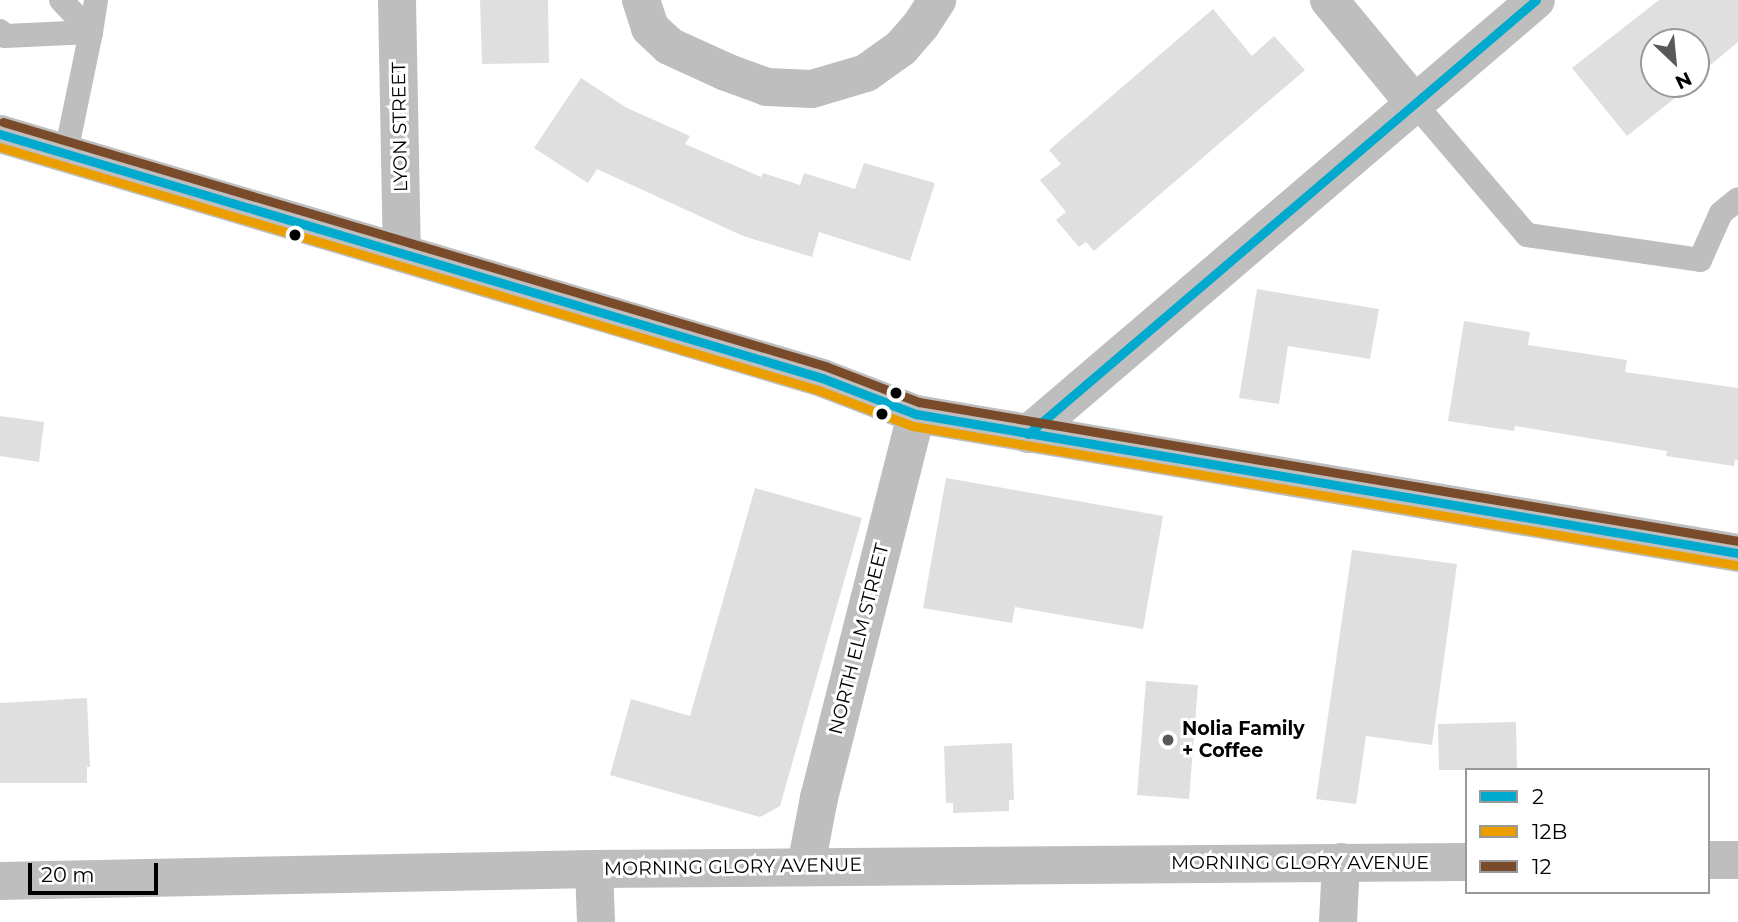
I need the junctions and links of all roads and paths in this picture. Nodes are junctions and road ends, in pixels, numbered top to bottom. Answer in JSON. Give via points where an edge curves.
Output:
{"nodes":[{"id":1,"x":61,"y":0,"type":"edge"},
{"id":2,"x":96,"y":0,"type":"edge"},
{"id":3,"x":397,"y":0,"type":"edge"},
{"id":4,"x":641,"y":0,"type":"edge"},
{"id":5,"x":937,"y":0,"type":"edge"},
{"id":6,"x":1329,"y":0,"type":"edge"},
{"id":7,"x":1536,"y":0,"type":"edge"},
{"id":8,"x":0,"y":31,"type":"edge"},
{"id":9,"x":91,"y":32,"type":"junction"},
{"id":10,"x":1415,"y":104,"type":"junction"},
{"id":11,"x":0,"y":134,"type":"edge"},
{"id":12,"x":66,"y":153,"type":"junction"},
{"id":13,"x":1738,"y":199,"type":"edge"},
{"id":14,"x":402,"y":253,"type":"junction"},
{"id":15,"x":916,"y":414,"type":"junction"},
{"id":16,"x":1028,"y":433,"type":"junction"},
{"id":17,"x":1738,"y":553,"type":"edge"},
{"id":18,"x":1710,"y":860,"type":"edge"},
{"id":19,"x":1738,"y":860,"type":"edge"},
{"id":20,"x":1341,"y":862,"type":"junction"},
{"id":21,"x":1465,"y":862,"type":"edge"},
{"id":22,"x":806,"y":866,"type":"junction"},
{"id":23,"x":594,"y":869,"type":"junction"},
{"id":24,"x":0,"y":881,"type":"edge"},
{"id":25,"x":596,"y":922,"type":"edge"},
{"id":26,"x":1338,"y":922,"type":"edge"}],
"edges":[{"from":1,"to":9,"type":"lane"},
{"from":2,"to":9,"type":"lane"},
{"from":3,"to":14,"type":"street","name":"LYON STREET"},
{"from":4,"to":5,"type":"street","via":[[650,28],[669,46],[767,87],[812,89],[866,73],[901,48]]},
{"from":6,"to":10,"type":"street"},
{"from":7,"to":10,"type":"street"},
{"from":8,"to":9,"type":"lane","via":[[5,36]]},
{"from":9,"to":12,"type":"lane"},
{"from":10,"to":13,"type":"lane","via":[[1527,235],[1700,260],[1721,213]]},
{"from":10,"to":16,"type":"street"},
{"from":11,"to":12,"type":"street"},
{"from":12,"to":14,"type":"street"},
{"from":14,"to":15,"type":"street","via":[[822,378]]},
{"from":15,"to":16,"type":"street"},
{"from":15,"to":22,"type":"street","name":"NORTH ELM STREET","via":[[822,785]]},
{"from":16,"to":17,"type":"street"},
{"from":18,"to":19,"type":"street"},
{"from":20,"to":21,"type":"street","name":"MORNING GLORY AVENUE"},
{"from":20,"to":22,"type":"street","name":"MORNING GLORY AVENUE"},
{"from":20,"to":26,"type":"street"},
{"from":22,"to":23,"type":"street","name":"MORNING GLORY AVENUE"},
{"from":23,"to":24,"type":"street","name":"MORNING GLORY AVENUE"},
{"from":23,"to":25,"type":"street"}]}
